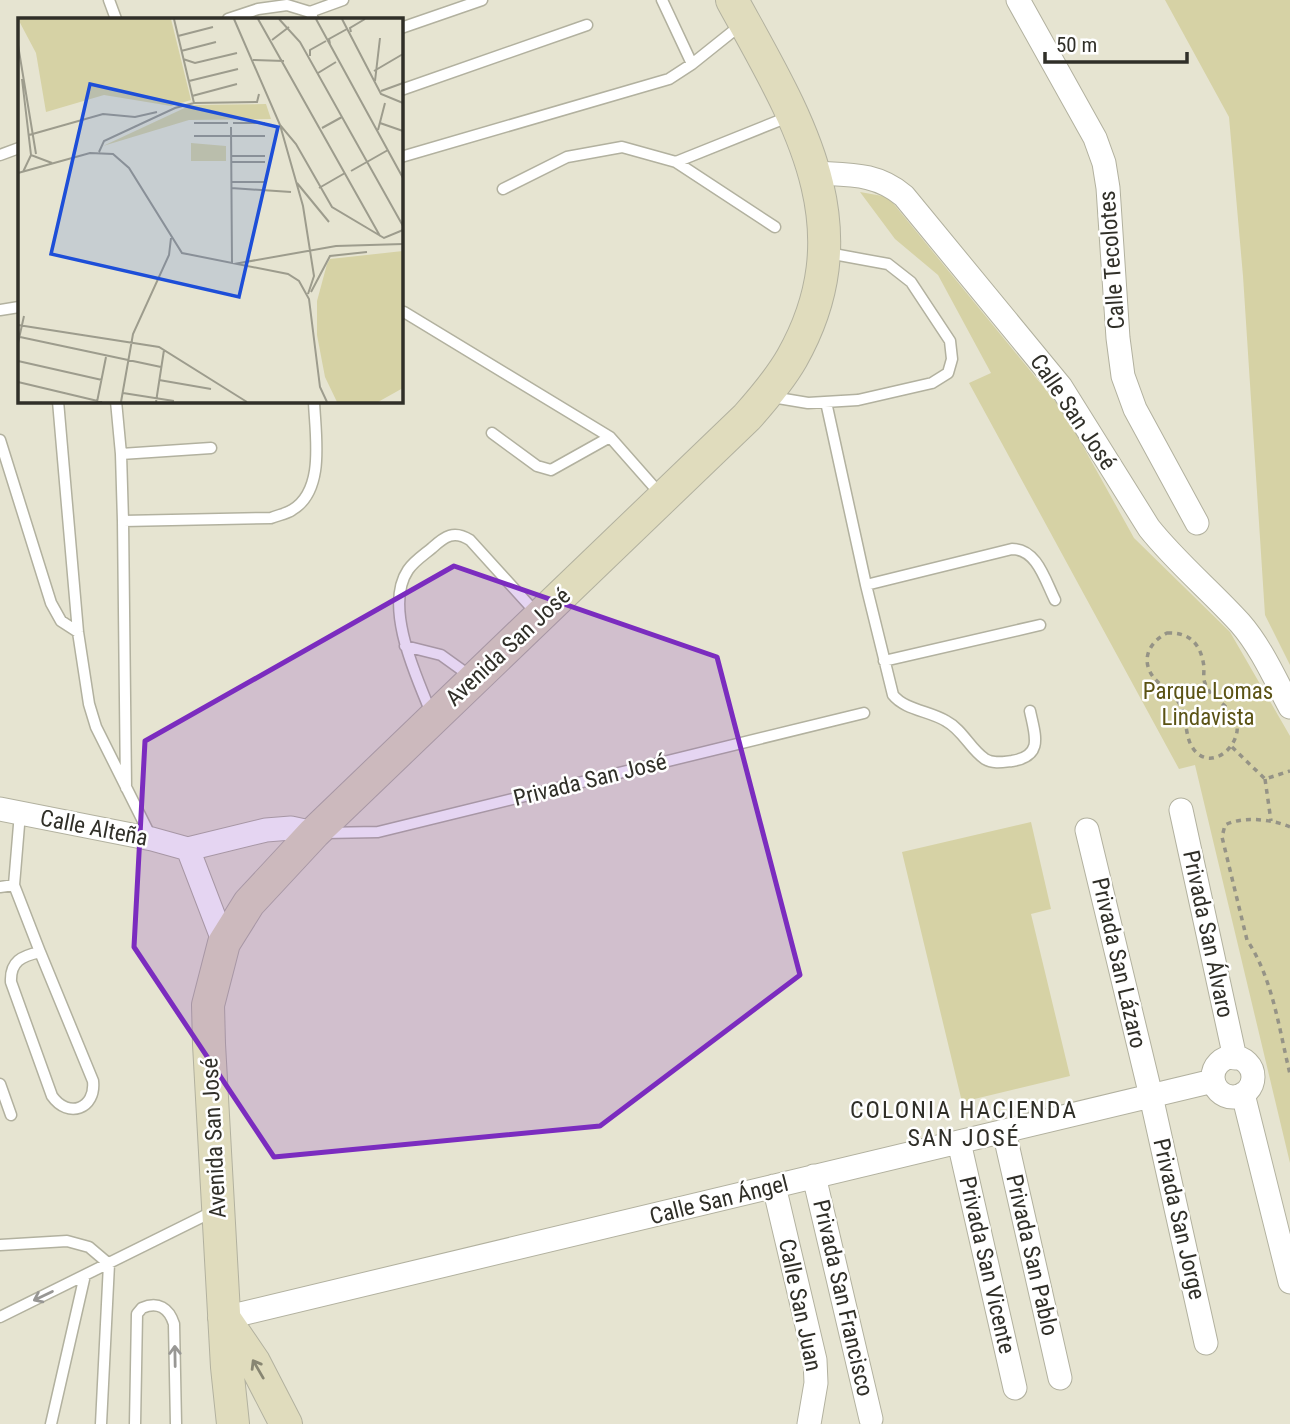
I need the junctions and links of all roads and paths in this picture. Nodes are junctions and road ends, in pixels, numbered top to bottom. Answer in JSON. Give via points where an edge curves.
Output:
{"nodes":[{"id":1,"x":109,"y":0,"type":"edge"},
{"id":2,"x":343,"y":0,"type":"edge"},
{"id":3,"x":482,"y":0,"type":"edge"},
{"id":4,"x":662,"y":0,"type":"edge"},
{"id":5,"x":1018,"y":0,"type":"edge"},
{"id":6,"x":738,"y":11,"type":"edge"},
{"id":7,"x":311,"y":16,"type":"edge"},
{"id":8,"x":116,"y":18,"type":"edge"},
{"id":9,"x":231,"y":18,"type":"edge"},
{"id":10,"x":587,"y":25,"type":"dead end"},
{"id":11,"x":402,"y":28,"type":"edge"},
{"id":12,"x":692,"y":64,"type":"junction"},
{"id":13,"x":402,"y":90,"type":"edge"},
{"id":14,"x":794,"y":114,"type":"junction"},
{"id":15,"x":18,"y":148,"type":"edge"},
{"id":16,"x":0,"y":155,"type":"edge"},
{"id":17,"x":402,"y":158,"type":"edge"},
{"id":18,"x":676,"y":162,"type":"junction"},
{"id":19,"x":816,"y":173,"type":"junction"},
{"id":20,"x":503,"y":189,"type":"dead end"},
{"id":21,"x":775,"y":227,"type":"dead end"},
{"id":22,"x":823,"y":252,"type":"junction"},
{"id":23,"x":18,"y":307,"type":"edge"},
{"id":24,"x":0,"y":310,"type":"edge"},
{"id":25,"x":404,"y":313,"type":"dead end"},
{"id":26,"x":765,"y":396,"type":"junction"},
{"id":27,"x":58,"y":402,"type":"edge"},
{"id":28,"x":116,"y":402,"type":"edge"},
{"id":29,"x":314,"y":402,"type":"edge"},
{"id":30,"x":826,"y":402,"type":"junction"},
{"id":31,"x":492,"y":433,"type":"dead end"},
{"id":32,"x":610,"y":438,"type":"junction"},
{"id":33,"x":0,"y":440,"type":"edge"},
{"id":34,"x":211,"y":448,"type":"dead end"},
{"id":35,"x":121,"y":454,"type":"junction"},
{"id":36,"x":664,"y":498,"type":"junction"},
{"id":37,"x":122,"y":521,"type":"junction"},
{"id":38,"x":1197,"y":523,"type":"dead end"},
{"id":39,"x":866,"y":584,"type":"junction"},
{"id":40,"x":1055,"y":600,"type":"dead end"},
{"id":41,"x":540,"y":618,"type":"junction"},
{"id":42,"x":1040,"y":625,"type":"dead end"},
{"id":43,"x":78,"y":632,"type":"junction"},
{"id":44,"x":405,"y":646,"type":"junction"},
{"id":45,"x":884,"y":661,"type":"junction"},
{"id":46,"x":475,"y":680,"type":"junction"},
{"id":47,"x":1290,"y":707,"type":"edge"},
{"id":48,"x":1030,"y":711,"type":"dead end"},
{"id":49,"x":864,"y":713,"type":"dead end"},
{"id":50,"x":433,"y":718,"type":"junction"},
{"id":51,"x":1232,"y":747,"type":"junction"},
{"id":52,"x":1290,"y":771,"type":"edge"},
{"id":53,"x":1265,"y":779,"type":"junction"},
{"id":54,"x":126,"y":788,"type":"junction"},
{"id":55,"x":1181,"y":810,"type":"dead end"},
{"id":56,"x":10,"y":811,"type":"edge"},
{"id":57,"x":1270,"y":821,"type":"junction"},
{"id":58,"x":1290,"y":827,"type":"edge"},
{"id":59,"x":1087,"y":830,"type":"dead end"},
{"id":60,"x":314,"y":833,"type":"junction"},
{"id":61,"x":152,"y":839,"type":"junction"},
{"id":62,"x":188,"y":849,"type":"junction"},
{"id":63,"x":14,"y":885,"type":"junction"},
{"id":64,"x":0,"y":887,"type":"edge"},
{"id":65,"x":224,"y":943,"type":"junction"},
{"id":66,"x":40,"y":952,"type":"junction"},
{"id":67,"x":1235,"y":1058,"type":"junction"},
{"id":68,"x":1290,"y":1074,"type":"edge"},
{"id":69,"x":1213,"y":1081,"type":"junction"},
{"id":70,"x":0,"y":1084,"type":"edge"},
{"id":71,"x":1243,"y":1094,"type":"junction"},
{"id":72,"x":1151,"y":1096,"type":"junction"},
{"id":73,"x":11,"y":1115,"type":"dead end"},
{"id":74,"x":1004,"y":1131,"type":"junction"},
{"id":75,"x":959,"y":1142,"type":"junction"},
{"id":76,"x":814,"y":1177,"type":"junction"},
{"id":77,"x":774,"y":1186,"type":"junction"},
{"id":78,"x":219,"y":1209,"type":"junction"},
{"id":79,"x":0,"y":1245,"type":"edge"},
{"id":80,"x":108,"y":1264,"type":"junction"},
{"id":81,"x":85,"y":1275,"type":"junction"},
{"id":82,"x":1290,"y":1282,"type":"edge"},
{"id":83,"x":0,"y":1317,"type":"edge"},
{"id":84,"x":224,"y":1318,"type":"junction"},
{"id":85,"x":1206,"y":1343,"type":"dead end"},
{"id":86,"x":1060,"y":1378,"type":"dead end"},
{"id":87,"x":1015,"y":1388,"type":"dead end"},
{"id":88,"x":871,"y":1419,"type":"dead end"},
{"id":89,"x":51,"y":1424,"type":"edge"},
{"id":90,"x":101,"y":1424,"type":"edge"},
{"id":91,"x":135,"y":1424,"type":"edge"},
{"id":92,"x":176,"y":1424,"type":"edge"},
{"id":93,"x":233,"y":1424,"type":"edge"},
{"id":94,"x":286,"y":1424,"type":"edge"},
{"id":95,"x":809,"y":1424,"type":"edge"}],
"edges":[{"from":1,"to":8,"type":"lane"},
{"from":2,"to":7,"type":"lane"},
{"from":3,"to":11,"type":"lane"},
{"from":4,"to":12,"type":"lane"},
{"from":5,"to":38,"type":"street","name":"Calle Tecolotes","via":[[1104,163],[1123,376],[1135,410]]},
{"from":6,"to":12,"type":"lane"},
{"from":6,"to":14,"type":"main road","name":"Avenida San José"},
{"from":7,"to":9,"type":"lane","via":[[287,5]]},
{"from":10,"to":13,"type":"lane"},
{"from":12,"to":17,"type":"lane","via":[[643,89]]},
{"from":14,"to":18,"type":"lane"},
{"from":14,"to":19,"type":"main road","name":"Avenida San José"},
{"from":15,"to":16,"type":"lane"},
{"from":18,"to":20,"type":"lane","via":[[622,147],[567,157]]},
{"from":18,"to":21,"type":"lane"},
{"from":19,"to":22,"type":"main road","name":"Avenida San José"},
{"from":19,"to":47,"type":"street","name":"Calle San José","via":[[870,177],[889,183],[904,196],[1062,387],[1149,528],[1241,624]]},
{"from":22,"to":26,"type":"main road","name":"Avenida San José","via":[[809,323],[792,359]]},
{"from":22,"to":30,"type":"lane","via":[[888,264],[911,282],[950,341],[953,359],[948,373],[932,383],[858,400]]},
{"from":23,"to":24,"type":"lane"},
{"from":25,"to":32,"type":"lane"},
{"from":26,"to":30,"type":"lane"},
{"from":26,"to":36,"type":"main road","name":"Avenida San José"},
{"from":27,"to":43,"type":"lane"},
{"from":28,"to":35,"type":"lane"},
{"from":29,"to":37,"type":"lane","via":[[316,469],[312,487],[294,509],[271,518]]},
{"from":30,"to":39,"type":"lane"},
{"from":31,"to":32,"type":"lane","via":[[537,466],[551,470]]},
{"from":32,"to":36,"type":"lane"},
{"from":33,"to":43,"type":"lane","via":[[51,603],[61,621]]},
{"from":34,"to":35,"type":"lane"},
{"from":35,"to":37,"type":"lane"},
{"from":36,"to":41,"type":"main road","name":"Avenida San José"},
{"from":37,"to":54,"type":"lane"},
{"from":39,"to":40,"type":"lane","via":[[1021,549],[1034,559]]},
{"from":39,"to":45,"type":"lane"},
{"from":41,"to":44,"type":"lane","via":[[470,540],[451,534],[409,568],[401,583]]},
{"from":41,"to":46,"type":"main road","name":"Avenida San José"},
{"from":42,"to":45,"type":"lane"},
{"from":43,"to":54,"type":"lane","via":[[96,727]]},
{"from":44,"to":46,"type":"lane","via":[[441,655]]},
{"from":44,"to":50,"type":"lane"},
{"from":45,"to":48,"type":"lane","via":[[897,700],[952,724],[986,760],[998,763],[1029,756],[1036,736]]},
{"from":46,"to":50,"type":"main road","name":"Avenida San José"},
{"from":49,"to":60,"type":"lane","name":"Privada San José","via":[[378,832]]},
{"from":50,"to":60,"type":"main road","name":"Avenida San José"},
{"from":51,"to":51,"type":"path","via":[[1237,724],[1205,683],[1199,647],[1179,633],[1155,639],[1147,660],[1152,675],[1173,693],[1197,754],[1209,758]]},
{"from":51,"to":53,"type":"path"},
{"from":52,"to":53,"type":"path"},
{"from":53,"to":57,"type":"path"},
{"from":54,"to":61,"type":"lane"},
{"from":55,"to":67,"type":"street","name":"Privada San Álvaro"},
{"from":56,"to":61,"type":"street","name":"Calle Alteña"},
{"from":56,"to":63,"type":"lane"},
{"from":57,"to":58,"type":"path"},
{"from":57,"to":68,"type":"path","via":[[1233,821],[1225,825],[1222,837],[1247,940],[1270,990]]},
{"from":59,"to":72,"type":"street","name":"Privada San Lázaro"},
{"from":60,"to":62,"type":"street","name":"Calle Alteña","via":[[291,828],[266,830]]},
{"from":60,"to":65,"type":"main road","name":"Avenida San José","via":[[248,903]]},
{"from":61,"to":62,"type":"street","name":"Calle Alteña"},
{"from":62,"to":65,"type":"street"},
{"from":63,"to":64,"type":"lane"},
{"from":63,"to":66,"type":"lane"},
{"from":65,"to":78,"type":"main road","name":"Avenida San José","via":[[208,1005]]},
{"from":66,"to":66,"type":"lane","via":[[15,961],[11,982],[52,1096],[65,1108],[79,1108],[89,1102],[93,1081]]},
{"from":67,"to":69,"type":"street","via":[[1219,1064]]},
{"from":67,"to":71,"type":"street","via":[[1246,1062],[1252,1073],[1251,1085]]},
{"from":69,"to":71,"type":"street","via":[[1222,1094]]},
{"from":69,"to":72,"type":"street","name":"Calle San Ángel"},
{"from":70,"to":73,"type":"lane"},
{"from":71,"to":82,"type":"street"},
{"from":72,"to":74,"type":"street","name":"Calle San Ángel"},
{"from":72,"to":85,"type":"street","name":"Privada San Jorge"},
{"from":74,"to":75,"type":"street","name":"Calle San Ángel"},
{"from":74,"to":86,"type":"street","name":"Privada San Pablo"},
{"from":75,"to":76,"type":"street","name":"Calle San Ángel"},
{"from":75,"to":87,"type":"street","name":"Privada San Vicente"},
{"from":76,"to":77,"type":"street","name":"Calle San Ángel"},
{"from":76,"to":88,"type":"street","name":"Privada San Francisco"},
{"from":77,"to":84,"type":"street","name":"Calle San Ángel"},
{"from":77,"to":95,"type":"street","name":"Calle San Juan","via":[[815,1360]]},
{"from":78,"to":80,"type":"lane"},
{"from":78,"to":84,"type":"main road","name":"Avenida San José"},
{"from":79,"to":80,"type":"lane","via":[[67,1241],[89,1247]]},
{"from":80,"to":81,"type":"lane"},
{"from":80,"to":90,"type":"lane"},
{"from":81,"to":83,"type":"lane","one_way":true},
{"from":81,"to":89,"type":"lane"},
{"from":84,"to":93,"type":"main road","name":"Avenida San José"},
{"from":94,"to":84,"type":"main road","one_way":true,"via":[[254,1362]]},
{"from":92,"to":91,"type":"lane","one_way":true,"via":[[174,1324],[171,1314],[153,1304],[138,1314]]}]}
